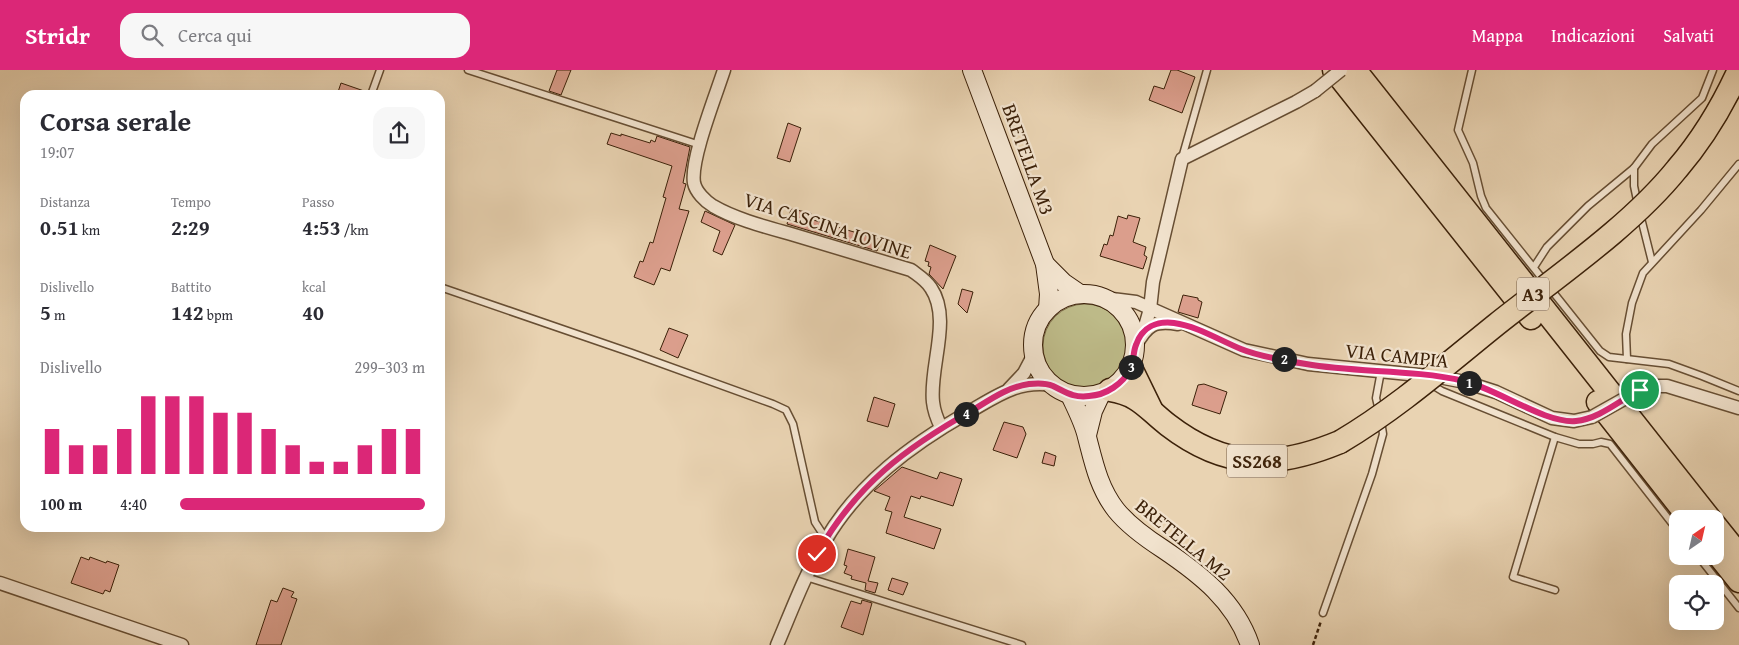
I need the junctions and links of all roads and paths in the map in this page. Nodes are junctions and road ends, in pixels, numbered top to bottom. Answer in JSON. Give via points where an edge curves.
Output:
{"nodes":[{"id":1,"x":380,"y":70,"type":"edge"},
{"id":2,"x":468,"y":70,"type":"edge"},
{"id":3,"x":724,"y":70,"type":"edge"},
{"id":4,"x":972,"y":70,"type":"edge"},
{"id":5,"x":1207,"y":70,"type":"edge"},
{"id":6,"x":1334,"y":70,"type":"edge"},
{"id":7,"x":1341,"y":70,"type":"edge"},
{"id":8,"x":1355,"y":70,"type":"edge"},
{"id":9,"x":1472,"y":70,"type":"edge"},
{"id":10,"x":1713,"y":70,"type":"edge"},
{"id":11,"x":1739,"y":70,"type":"edge"},
{"id":12,"x":373,"y":90,"type":"edge"},
{"id":13,"x":700,"y":145,"type":"junction"},
{"id":14,"x":1182,"y":159,"type":"junction"},
{"id":15,"x":1739,"y":164,"type":"edge"},
{"id":16,"x":1634,"y":168,"type":"junction"},
{"id":17,"x":1652,"y":262,"type":"junction"},
{"id":18,"x":1046,"y":264,"type":"junction"},
{"id":19,"x":1534,"y":267,"type":"junction"},
{"id":20,"x":1153,"y":282,"type":"junction"},
{"id":21,"x":445,"y":289,"type":"edge"},
{"id":22,"x":1080,"y":294,"type":"junction"},
{"id":23,"x":1104,"y":298,"type":"junction"},
{"id":24,"x":1122,"y":299,"type":"junction"},
{"id":25,"x":1048,"y":309,"type":"junction"},
{"id":26,"x":1150,"y":309,"type":"junction"},
{"id":27,"x":1187,"y":326,"type":"junction"},
{"id":28,"x":1140,"y":337,"type":"junction"},
{"id":29,"x":1034,"y":354,"type":"junction"},
{"id":30,"x":1627,"y":359,"type":"junction"},
{"id":31,"x":1131,"y":368,"type":"junction"},
{"id":32,"x":1380,"y":370,"type":"junction"},
{"id":33,"x":1415,"y":374,"type":"junction"},
{"id":34,"x":1052,"y":385,"type":"junction"},
{"id":35,"x":1009,"y":389,"type":"junction"},
{"id":36,"x":1739,"y":391,"type":"edge"},
{"id":37,"x":1105,"y":392,"type":"junction"},
{"id":38,"x":1070,"y":395,"type":"junction"},
{"id":39,"x":1739,"y":408,"type":"edge"},
{"id":40,"x":1151,"y":410,"type":"junction"},
{"id":41,"x":941,"y":428,"type":"junction"},
{"id":42,"x":1087,"y":435,"type":"junction"},
{"id":43,"x":1555,"y":437,"type":"junction"},
{"id":44,"x":1683,"y":510,"type":"edge"},
{"id":45,"x":1703,"y":510,"type":"edge"},
{"id":46,"x":1669,"y":519,"type":"edge"},
{"id":47,"x":1724,"y":536,"type":"edge"},
{"id":48,"x":826,"y":540,"type":"junction"},
{"id":49,"x":1739,"y":555,"type":"edge"},
{"id":50,"x":1724,"y":562,"type":"edge"},
{"id":51,"x":1705,"y":565,"type":"edge"},
{"id":52,"x":806,"y":577,"type":"junction"},
{"id":53,"x":1739,"y":581,"type":"edge"},
{"id":54,"x":0,"y":583,"type":"edge"},
{"id":55,"x":1554,"y":590,"type":"dead end"},
{"id":56,"x":1739,"y":608,"type":"edge"},
{"id":57,"x":1323,"y":612,"type":"joint"},
{"id":58,"x":182,"y":645,"type":"edge"},
{"id":59,"x":777,"y":645,"type":"edge"},
{"id":60,"x":1022,"y":645,"type":"edge"},
{"id":61,"x":1250,"y":645,"type":"edge"},
{"id":62,"x":1313,"y":645,"type":"edge"}],
"edges":[{"from":1,"to":12,"type":"lane"},
{"from":2,"to":13,"type":"lane"},
{"from":3,"to":13,"type":"street","name":"VIA CASCINA IOVINE"},
{"from":4,"to":18,"type":"street","name":"BRETELLA M3"},
{"from":5,"to":14,"type":"lane"},
{"from":6,"to":44,"type":"highway","number":"A3"},
{"from":7,"to":14,"type":"street","bridge":true,"via":[[1296,102]]},
{"from":8,"to":45,"type":"highway","number":"A3"},
{"from":9,"to":19,"type":"lane","via":[[1458,130],[1473,163],[1486,208]]},
{"from":10,"to":16,"type":"lane","via":[[1702,98],[1652,144]]},
{"from":11,"to":40,"type":"highway","number":"SS268","bridge":true,"via":[[1700,139],[1650,198],[1595,246],[1408,395],[1340,442],[1284,459],[1256,461],[1233,458],[1197,445]]},
{"from":13,"to":41,"type":"street","name":"VIA CASCINA IOVINE","via":[[694,184],[712,205],[771,228],[911,270],[924,279],[940,312],[933,401]]},
{"from":14,"to":20,"type":"street"},
{"from":15,"to":17,"type":"lane"},
{"from":16,"to":17,"type":"lane","via":[[1634,186]]},
{"from":16,"to":19,"type":"lane","via":[[1588,206],[1547,247]]},
{"from":17,"to":30,"type":"lane","via":[[1642,273],[1632,303],[1626,334]]},
{"from":18,"to":22,"type":"street","name":"BRETELLA M3"},
{"from":18,"to":25,"type":"street","name":"BRETELLA M3"},
{"from":19,"to":30,"type":"lane","via":[[1600,351],[1610,357]]},
{"from":20,"to":24,"type":"street","via":[[1144,294]]},
{"from":20,"to":26,"type":"street"},
{"from":21,"to":48,"type":"lane","via":[[632,352],[786,410],[800,451],[815,522]]},
{"from":22,"to":23,"type":"street"},
{"from":22,"to":25,"type":"street","via":[[1063,299]]},
{"from":23,"to":24,"type":"street"},
{"from":23,"to":28,"type":"street","via":[[1127,316],[1134,333]]},
{"from":24,"to":26,"type":"street"},
{"from":25,"to":29,"type":"street","via":[[1035,330]]},
{"from":26,"to":27,"type":"street"},
{"from":26,"to":28,"type":"street"},
{"from":27,"to":28,"type":"street","via":[[1174,323],[1151,325]]},
{"from":27,"to":32,"type":"street","name":"VIA CAMPIA","via":[[1244,350],[1308,364]]},
{"from":28,"to":31,"type":"street"},
{"from":29,"to":34,"type":"street","via":[[1039,370]]},
{"from":29,"to":35,"type":"street","via":[[1024,373]]},
{"from":30,"to":36,"type":"lane","via":[[1669,364]]},
{"from":31,"to":37,"type":"street","via":[[1118,384]]},
{"from":31,"to":40,"type":"highway","number":"SS268"},
{"from":32,"to":33,"type":"street","name":"VIA CAMPIA"},
{"from":32,"to":57,"type":"lane","via":[[1376,398],[1383,434]]},
{"from":33,"to":39,"type":"street","name":"VIA CAMPIA","bridge":true,"via":[[1465,382],[1496,392],[1552,418],[1574,422],[1592,417],[1653,386],[1667,386]]},
{"from":33,"to":43,"type":"lane","via":[[1442,391]]},
{"from":34,"to":35,"type":"street","via":[[1027,384]]},
{"from":34,"to":38,"type":"street"},
{"from":35,"to":41,"type":"street"},
{"from":37,"to":38,"type":"street","via":[[1090,396]]},
{"from":37,"to":40,"type":"highway","number":"SS268","via":[[1124,392]]},
{"from":37,"to":42,"type":"street","name":"BRETELLA M2","via":[[1093,411]]},
{"from":38,"to":42,"type":"street","name":"BRETELLA M2"},
{"from":41,"to":48,"type":"street","via":[[880,473],[852,503]]},
{"from":42,"to":61,"type":"street","name":"BRETELLA M2","via":[[1097,476],[1116,511],[1131,526],[1213,586],[1240,621]]},
{"from":43,"to":46,"type":"lane","via":[[1579,444],[1610,444]]},
{"from":43,"to":55,"type":"lane","via":[[1513,577]]},
{"from":47,"to":49,"type":"highway"},
{"from":48,"to":52,"type":"street"},
{"from":50,"to":53,"type":"highway"},
{"from":51,"to":56,"type":"lane"},
{"from":52,"to":59,"type":"street"},
{"from":52,"to":60,"type":"lane"},
{"from":54,"to":58,"type":"street"},
{"from":57,"to":62,"type":"path"}]}
